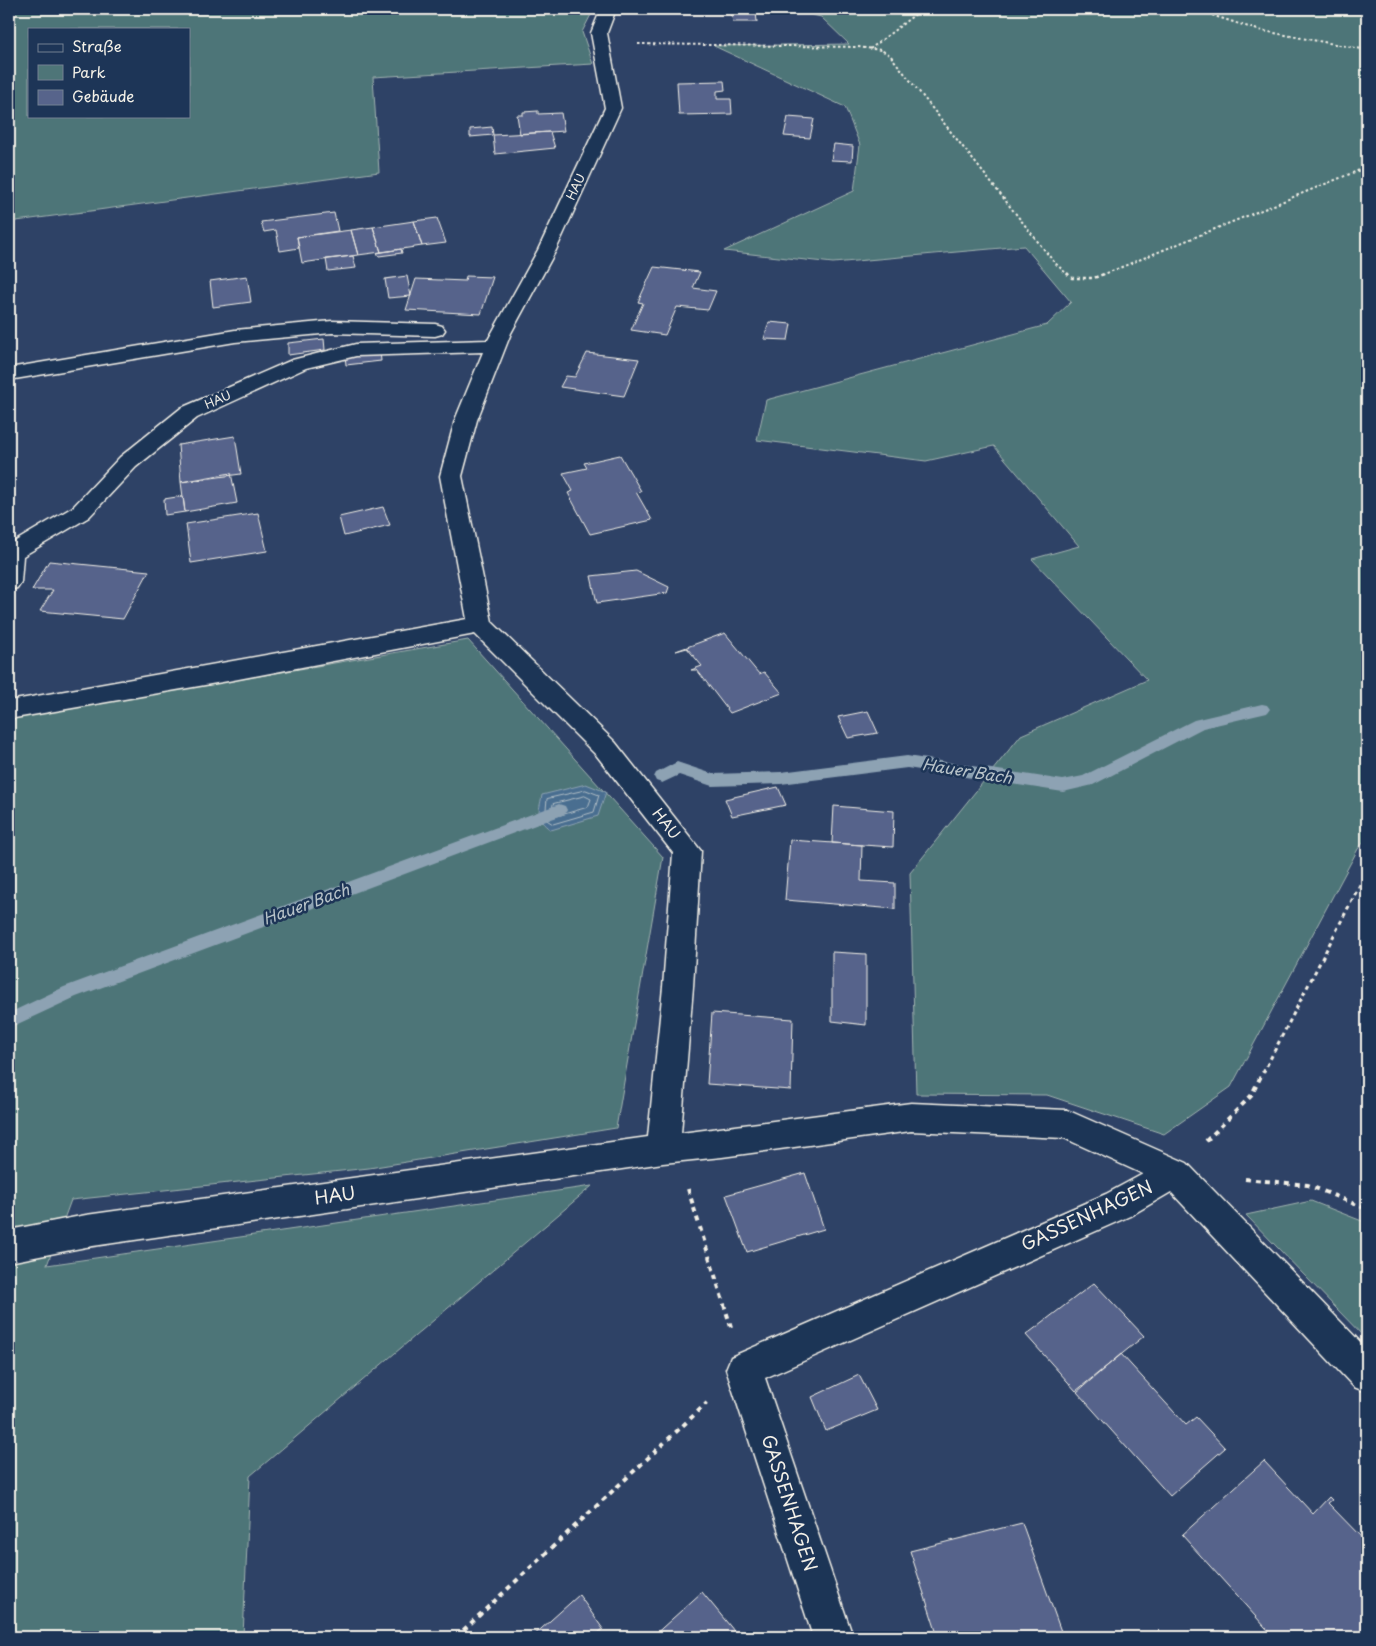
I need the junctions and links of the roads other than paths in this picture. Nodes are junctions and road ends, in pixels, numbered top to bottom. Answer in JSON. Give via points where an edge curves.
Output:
{"nodes":[{"id":1,"x":608,"y":9,"type":"edge"},
{"id":2,"x":499,"y":339,"type":"junction"},
{"id":3,"x":9,"y":374,"type":"edge"},
{"id":4,"x":9,"y":582,"type":"edge"},
{"id":5,"x":480,"y":625,"type":"junction"},
{"id":6,"x":9,"y":710,"type":"edge"},
{"id":7,"x":662,"y":1149,"type":"junction"},
{"id":8,"x":1175,"y":1173,"type":"junction"},
{"id":9,"x":9,"y":1246,"type":"edge"},
{"id":10,"x":1367,"y":1374,"type":"edge"},
{"id":11,"x":833,"y":1637,"type":"edge"}],
"edges":[{"from":1,"to":2,"type":"street","name":"HAU","via":[[600,38],[613,108],[547,250]]},
{"from":2,"to":3,"type":"street","via":[[332,327],[235,336]]},
{"from":2,"to":4,"type":"street","name":"HAU","via":[[356,350],[299,364],[189,413],[128,462],[81,512],[12,554]]},
{"from":2,"to":5,"type":"street","name":"HAU","via":[[466,420],[451,476]]},
{"from":5,"to":6,"type":"street"},
{"from":5,"to":7,"type":"street","name":"HAU","via":[[606,749],[687,851]]},
{"from":7,"to":8,"type":"street","name":"HAU","via":[[912,1116],[1067,1124]]},
{"from":7,"to":9,"type":"street","name":"HAU","via":[[86,1232]]},
{"from":8,"to":10,"type":"street"},
{"from":8,"to":11,"type":"street","name":"GASSENHAGEN","via":[[1118,1205],[744,1369]]}]}
